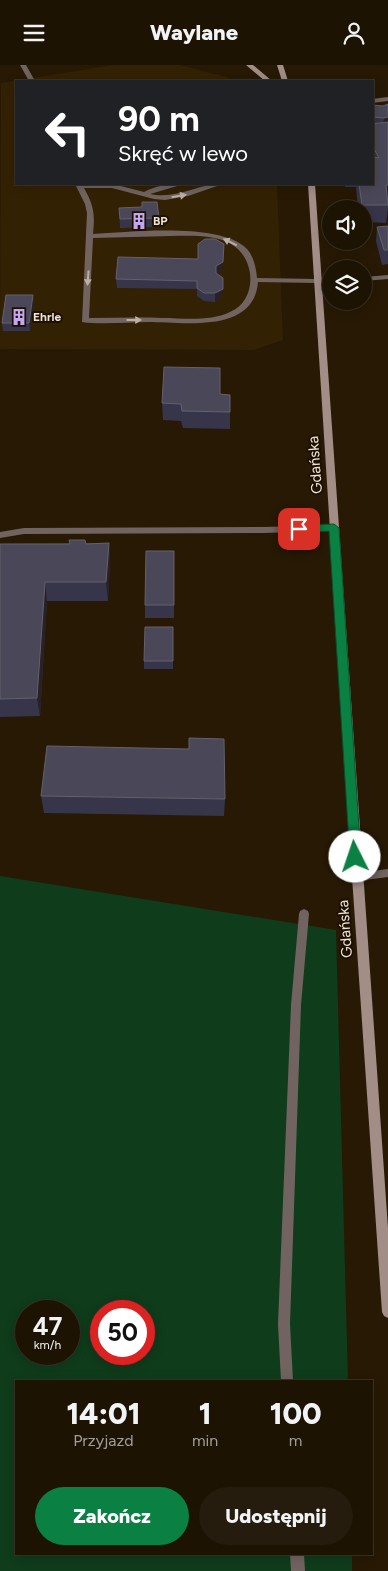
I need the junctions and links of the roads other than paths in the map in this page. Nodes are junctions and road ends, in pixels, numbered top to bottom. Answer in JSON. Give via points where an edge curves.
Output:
{"nodes":[{"id":1,"x":23,"y":65,"type":"edge"},
{"id":2,"x":249,"y":65,"type":"edge"},
{"id":3,"x":280,"y":65,"type":"edge"},
{"id":4,"x":31,"y":80,"type":"edge"},
{"id":5,"x":268,"y":80,"type":"edge"},
{"id":6,"x":285,"y":80,"type":"edge"},
{"id":7,"x":388,"y":99,"type":"edge"},
{"id":8,"x":374,"y":101,"type":"edge"},
{"id":9,"x":80,"y":185,"type":"edge"},
{"id":10,"x":112,"y":185,"type":"edge"},
{"id":11,"x":176,"y":185,"type":"edge"},
{"id":12,"x":211,"y":185,"type":"edge"},
{"id":13,"x":311,"y":185,"type":"edge"},
{"id":14,"x":145,"y":194,"type":"junction"},
{"id":15,"x":90,"y":236,"type":"junction"},
{"id":16,"x":388,"y":277,"type":"edge"},
{"id":17,"x":372,"y":278,"type":"edge"},
{"id":18,"x":254,"y":280,"type":"junction"},
{"id":19,"x":317,"y":281,"type":"junction"},
{"id":20,"x":322,"y":281,"type":"edge"},
{"id":21,"x":334,"y":528,"type":"junction"},
{"id":22,"x":0,"y":535,"type":"edge"},
{"id":23,"x":388,"y":873,"type":"edge"},
{"id":24,"x":357,"y":877,"type":"junction"},
{"id":25,"x":304,"y":914,"type":"dead end"},
{"id":26,"x":388,"y":1312,"type":"edge"},
{"id":27,"x":286,"y":1380,"type":"edge"},
{"id":28,"x":297,"y":1555,"type":"edge"},
{"id":29,"x":298,"y":1571,"type":"edge"}],
"edges":[{"from":1,"to":4,"type":"street"},
{"from":2,"to":5,"type":"main road"},
{"from":3,"to":6,"type":"main road"},
{"from":7,"to":8,"type":"street"},
{"from":9,"to":10,"type":"street"},
{"from":9,"to":15,"type":"street","via":[[91,213]]},
{"from":10,"to":14,"type":"street"},
{"from":11,"to":14,"type":"street"},
{"from":14,"to":12,"type":"street","one_way":true,"via":[[173,197]]},
{"from":13,"to":19,"type":"main road","name":"Gdańska"},
{"from":18,"to":15,"type":"street","one_way":true,"via":[[252,261],[247,253],[217,236]]},
{"from":15,"to":18,"type":"street","one_way":true,"via":[[85,320],[199,321],[220,318],[248,305]]},
{"from":16,"to":17,"type":"street"},
{"from":18,"to":19,"type":"street"},
{"from":19,"to":20,"type":"street"},
{"from":19,"to":21,"type":"main road","name":"Gdańska"},
{"from":21,"to":22,"type":"street","via":[[24,531]]},
{"from":21,"to":24,"type":"main road","name":"Gdańska"},
{"from":23,"to":24,"type":"street"},
{"from":24,"to":26,"type":"main road","name":"Gdańska"},
{"from":25,"to":27,"type":"street","via":[[296,1005],[284,1324]]},
{"from":28,"to":29,"type":"street"}]}
